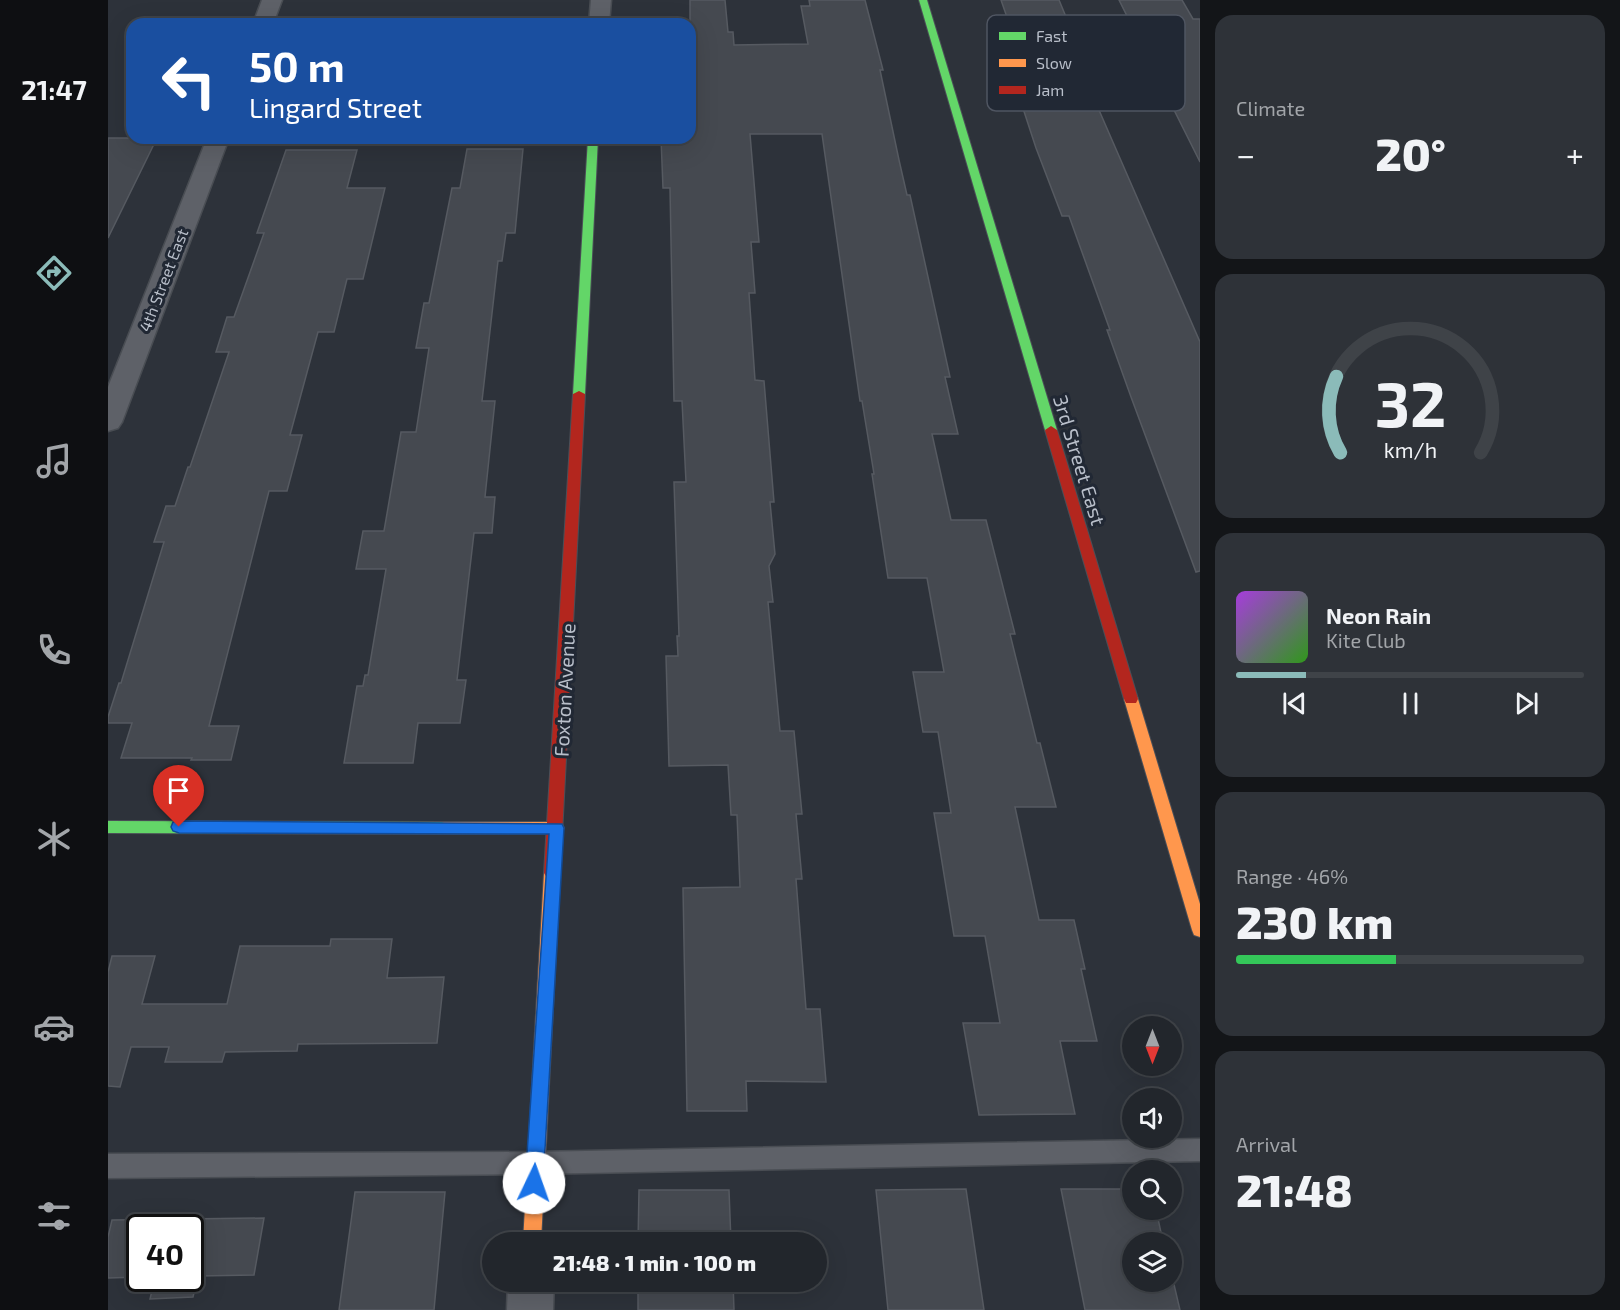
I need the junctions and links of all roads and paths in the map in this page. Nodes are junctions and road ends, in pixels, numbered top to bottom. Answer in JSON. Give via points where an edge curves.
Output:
{"nodes":[{"id":1,"x":272,"y":0,"type":"edge"},
{"id":2,"x":601,"y":0,"type":"edge"},
{"id":3,"x":923,"y":0,"type":"edge"},
{"id":4,"x":264,"y":18,"type":"edge"},
{"id":5,"x":600,"y":18,"type":"edge"},
{"id":6,"x":216,"y":144,"type":"edge"},
{"id":7,"x":593,"y":144,"type":"edge"},
{"id":8,"x":108,"y":422,"type":"edge"},
{"id":9,"x":108,"y":826,"type":"edge"},
{"id":10,"x":557,"y":828,"type":"junction"},
{"id":11,"x":1200,"y":930,"type":"edge"},
{"id":12,"x":1200,"y":1150,"type":"edge"},
{"id":13,"x":535,"y":1163,"type":"junction"},
{"id":14,"x":108,"y":1166,"type":"edge"},
{"id":15,"x":532,"y":1232,"type":"edge"},
{"id":16,"x":531,"y":1292,"type":"edge"},
{"id":17,"x":530,"y":1310,"type":"edge"}],
"edges":[{"from":1,"to":4,"type":"street"},
{"from":2,"to":5,"type":"street"},
{"from":3,"to":11,"type":"street","name":"3rd Street East"},
{"from":6,"to":8,"type":"street","name":"4th Street East"},
{"from":7,"to":10,"type":"street","name":"Foxton Avenue"},
{"from":9,"to":10,"type":"street"},
{"from":10,"to":13,"type":"street","name":"Foxton Avenue"},
{"from":12,"to":13,"type":"lane"},
{"from":13,"to":14,"type":"lane"},
{"from":13,"to":15,"type":"street","name":"Foxton Avenue"},
{"from":16,"to":17,"type":"street"}]}
